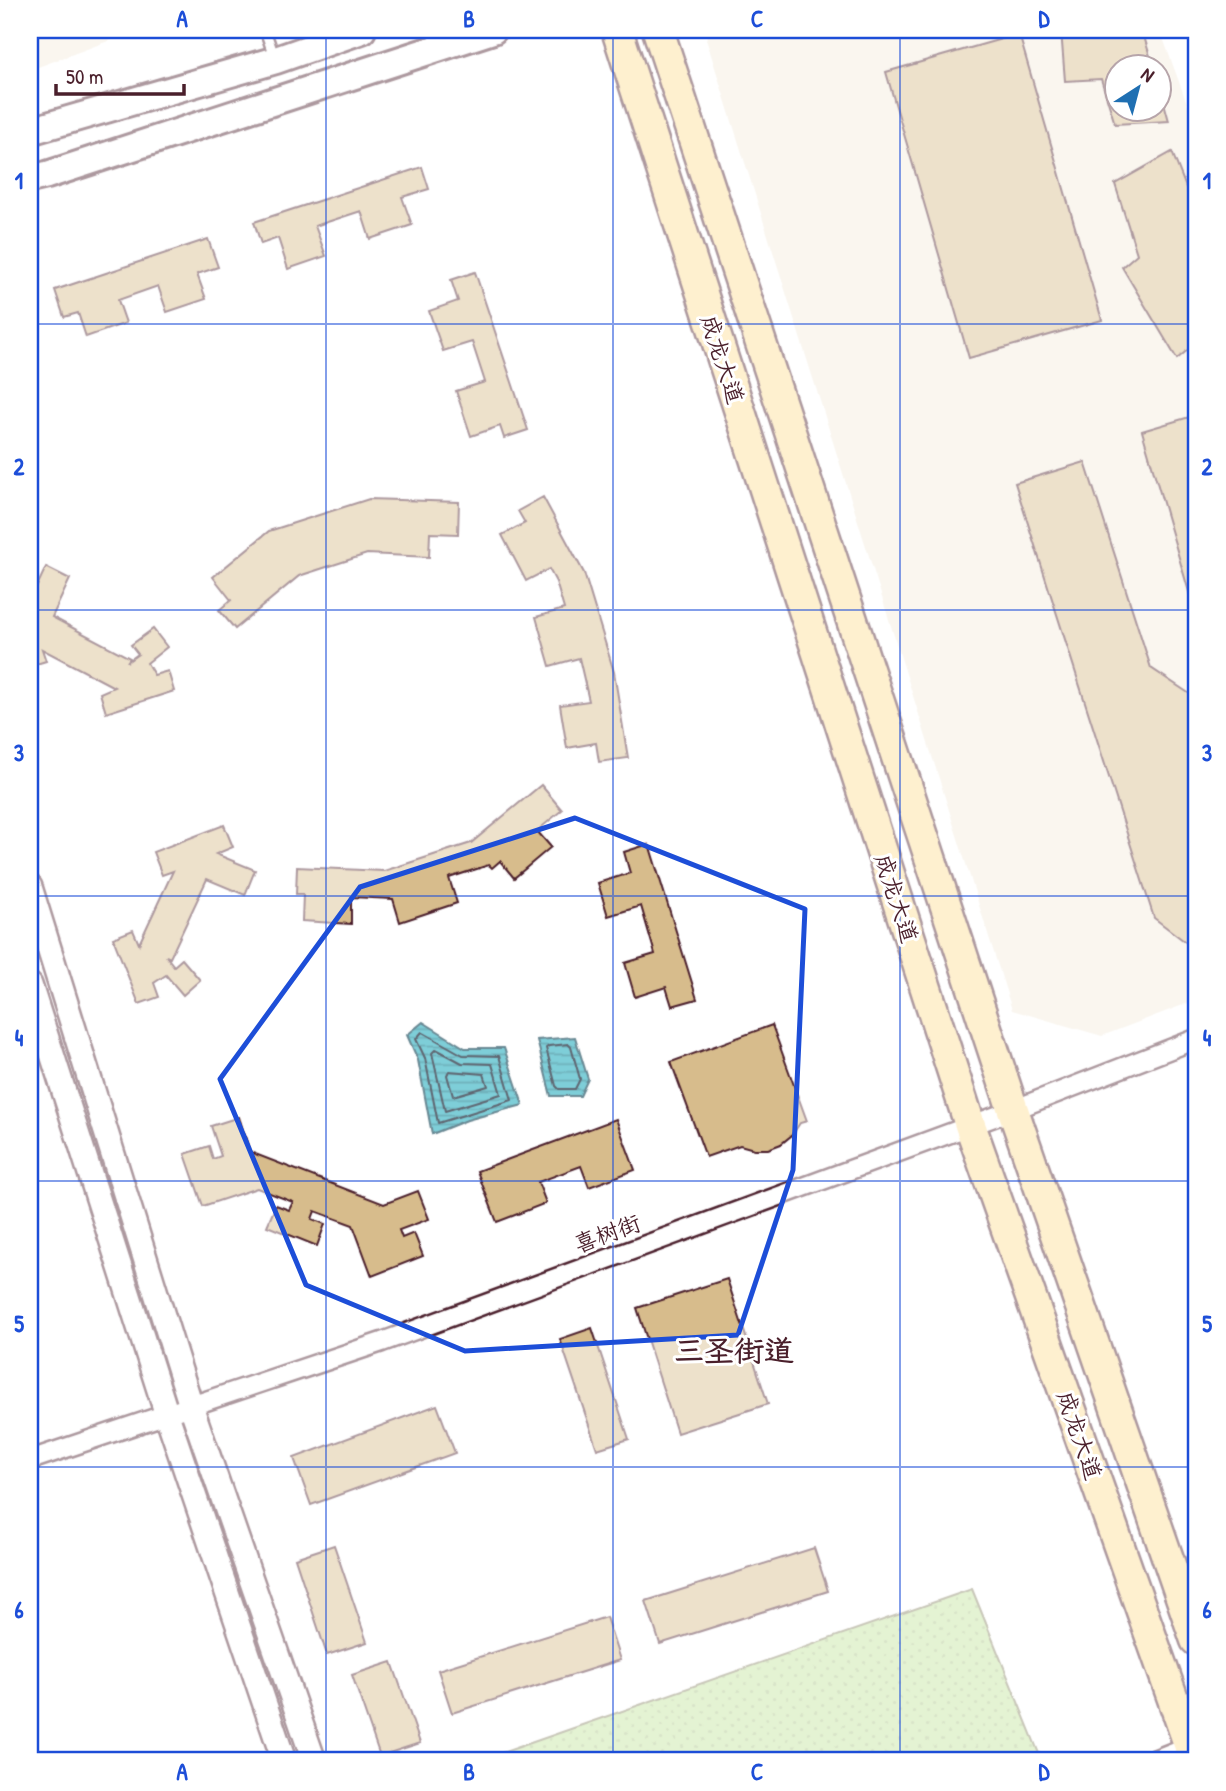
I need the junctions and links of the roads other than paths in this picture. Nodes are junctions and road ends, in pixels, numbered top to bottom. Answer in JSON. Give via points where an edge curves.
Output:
{"nodes":[{"id":1,"x":265,"y":30,"type":"edge"},
{"id":2,"x":362,"y":30,"type":"edge"},
{"id":3,"x":493,"y":30,"type":"edge"},
{"id":4,"x":617,"y":30,"type":"edge"},
{"id":5,"x":658,"y":30,"type":"edge"},
{"id":6,"x":276,"y":60,"type":"junction"},
{"id":7,"x":30,"y":131,"type":"edge"},
{"id":8,"x":30,"y":179,"type":"edge"},
{"id":9,"x":30,"y":887,"type":"edge"},
{"id":10,"x":30,"y":985,"type":"edge"},
{"id":11,"x":1196,"y":1039,"type":"edge"},
{"id":12,"x":1013,"y":1110,"type":"junction"},
{"id":13,"x":970,"y":1125,"type":"junction"},
{"id":14,"x":191,"y":1406,"type":"junction"},
{"id":15,"x":167,"y":1415,"type":"junction"},
{"id":16,"x":30,"y":1460,"type":"edge"},
{"id":17,"x":1196,"y":1640,"type":"edge"},
{"id":18,"x":1194,"y":1750,"type":"edge"},
{"id":19,"x":284,"y":1761,"type":"edge"},
{"id":20,"x":314,"y":1761,"type":"edge"},
{"id":21,"x":1151,"y":1761,"type":"edge"}],
"edges":[{"from":1,"to":6,"type":"lane"},
{"from":2,"to":6,"type":"main road"},
{"from":3,"to":8,"type":"main road"},
{"from":4,"to":13,"type":"highway","name":"成龙大道"},
{"from":5,"to":12,"type":"highway","name":"成龙大道"},
{"from":6,"to":7,"type":"main road"},
{"from":9,"to":14,"type":"street"},
{"from":10,"to":15,"type":"street"},
{"from":11,"to":12,"type":"street","name":"喜树街"},
{"from":12,"to":13,"type":"street","name":"喜树街"},
{"from":12,"to":17,"type":"highway","name":"成龙大道"},
{"from":13,"to":14,"type":"street","name":"喜树街","via":[[382,1342]]},
{"from":13,"to":18,"type":"highway","name":"成龙大道"},
{"from":14,"to":15,"type":"street","name":"喜树街"},
{"from":14,"to":20,"type":"street"},
{"from":15,"to":16,"type":"street","name":"喜树街"},
{"from":15,"to":19,"type":"street"},
{"from":18,"to":21,"type":"street"}]}
